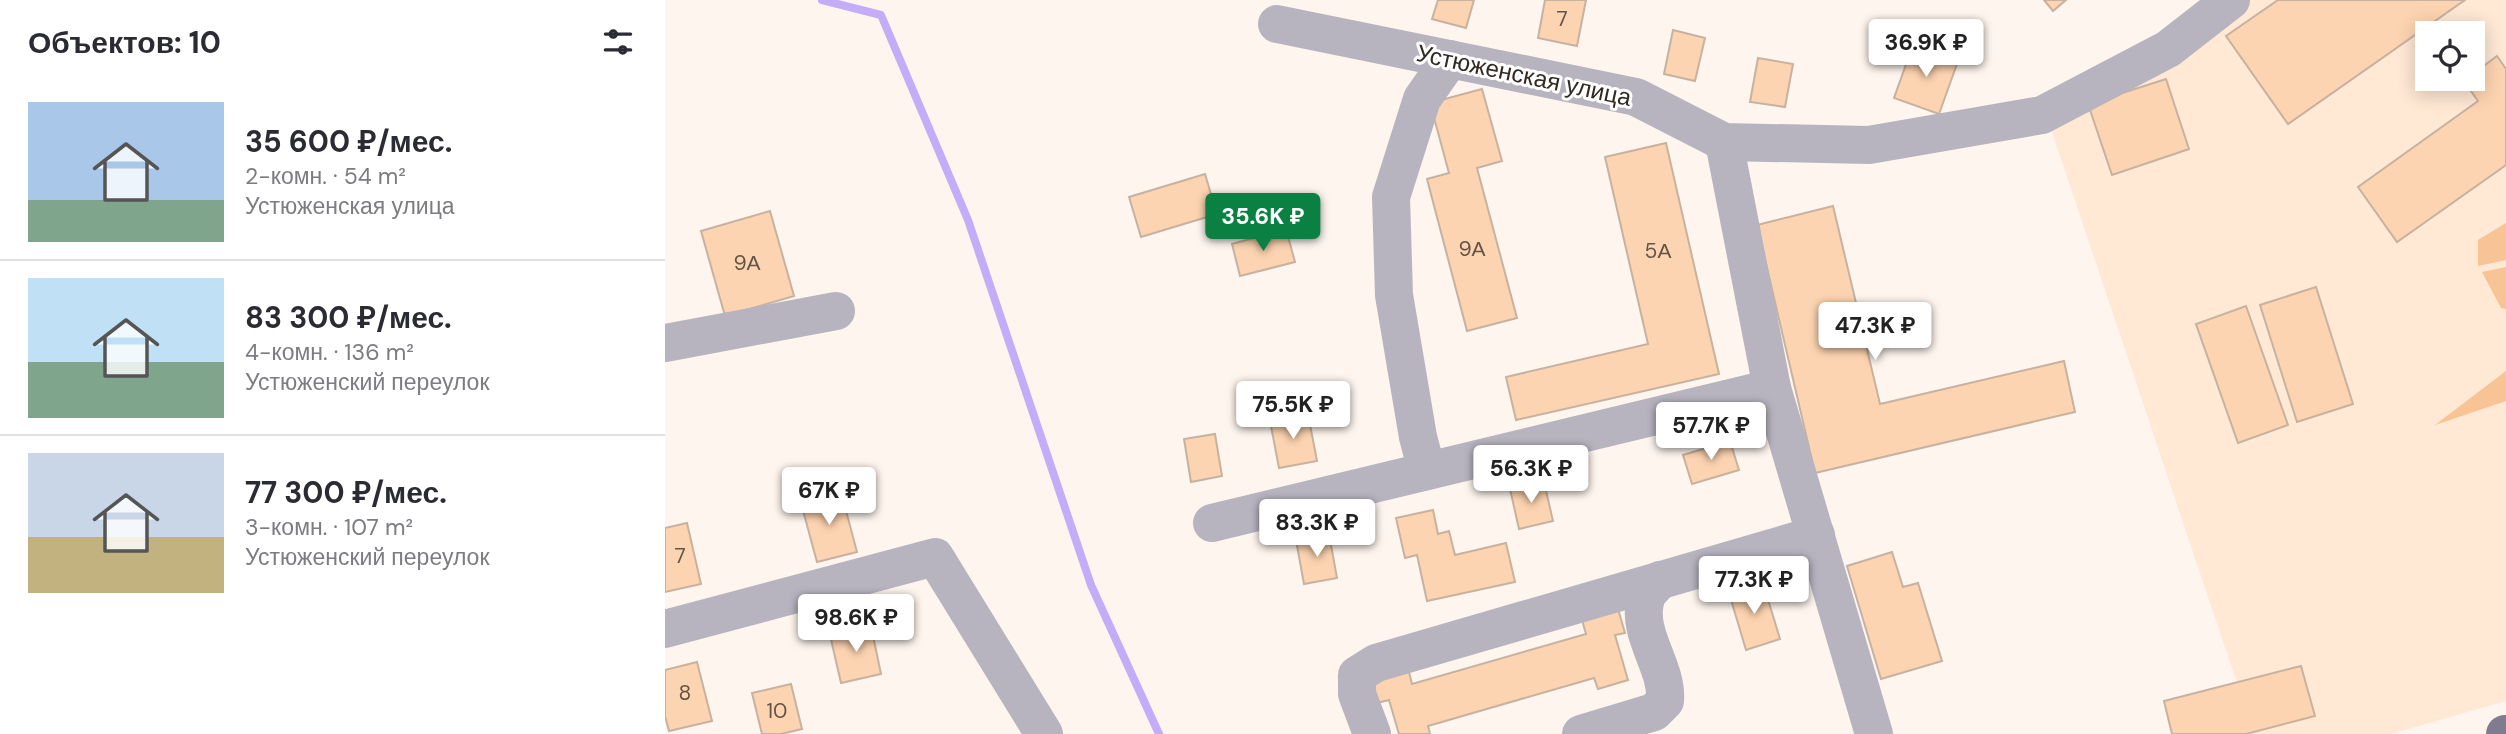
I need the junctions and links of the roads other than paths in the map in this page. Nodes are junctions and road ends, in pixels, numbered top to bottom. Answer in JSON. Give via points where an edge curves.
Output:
{"nodes":[{"id":1,"x":2231,"y":0,"type":"edge"},
{"id":2,"x":1277,"y":24,"type":"dead end"},
{"id":3,"x":1450,"y":59,"type":"junction"},
{"id":4,"x":1724,"y":142,"type":"junction"},
{"id":5,"x":836,"y":311,"type":"dead end"},
{"id":6,"x":665,"y":343,"type":"edge"},
{"id":7,"x":1772,"y":388,"type":"junction"},
{"id":8,"x":1427,"y":471,"type":"junction"},
{"id":9,"x":1212,"y":523,"type":"dead end"},
{"id":10,"x":1815,"y":535,"type":"junction"},
{"id":11,"x":1660,"y":580,"type":"junction"},
{"id":12,"x":665,"y":629,"type":"edge"},
{"id":13,"x":1044,"y":734,"type":"edge"},
{"id":14,"x":1372,"y":734,"type":"edge"},
{"id":15,"x":1581,"y":734,"type":"edge"},
{"id":16,"x":1874,"y":734,"type":"edge"}],
"edges":[{"from":1,"to":4,"type":"street","name":"Устюженская улица","via":[[2168,49],[2042,115],[1870,145]]},
{"from":2,"to":3,"type":"street","name":"Устюженская улица"},
{"from":3,"to":4,"type":"street","name":"Устюженская улица","via":[[1636,97]]},
{"from":3,"to":8,"type":"street","via":[[1422,99],[1391,197],[1394,295]]},
{"from":4,"to":7,"type":"street"},
{"from":5,"to":6,"type":"street"},
{"from":7,"to":8,"type":"street"},
{"from":7,"to":10,"type":"street"},
{"from":8,"to":9,"type":"street"},
{"from":10,"to":11,"type":"street"},
{"from":10,"to":16,"type":"street"},
{"from":11,"to":14,"type":"street","via":[[1376,663],[1357,675],[1357,694]]},
{"from":11,"to":15,"type":"street","via":[[1646,596],[1643,620],[1666,688],[1665,701],[1654,712]]},
{"from":12,"to":13,"type":"street","via":[[935,557]]}]}
